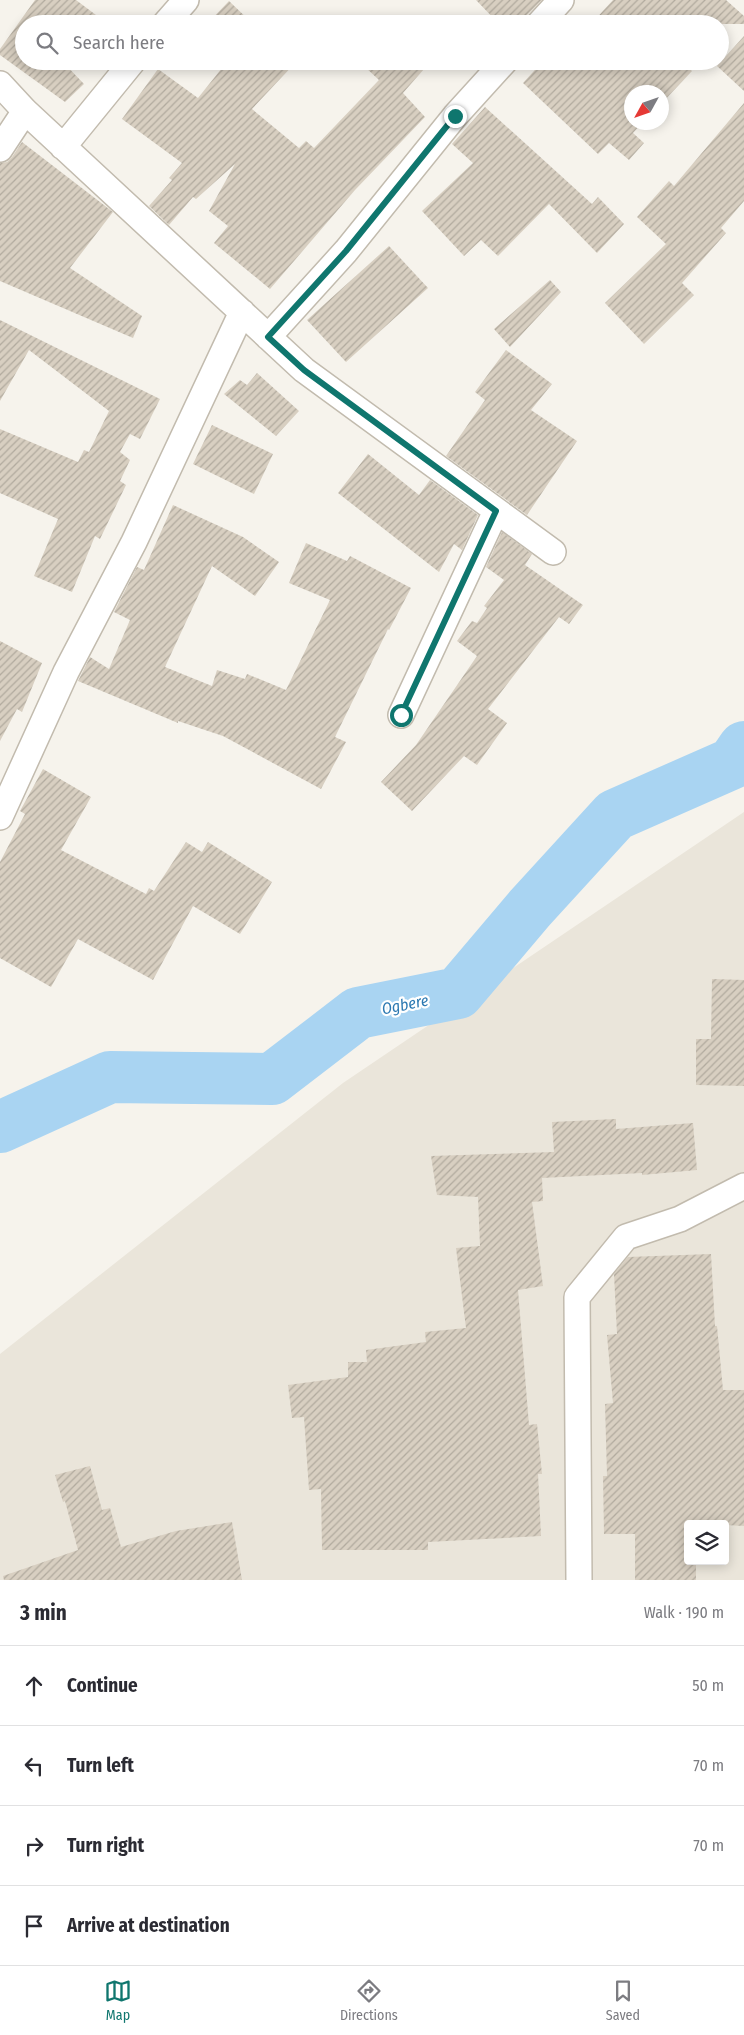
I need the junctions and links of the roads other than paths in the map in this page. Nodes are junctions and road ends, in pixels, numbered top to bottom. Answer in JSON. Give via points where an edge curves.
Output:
{"nodes":[{"id":1,"x":186,"y":0,"type":"edge"},
{"id":2,"x":561,"y":0,"type":"edge"},
{"id":3,"x":173,"y":15,"type":"edge"},
{"id":4,"x":547,"y":15,"type":"edge"},
{"id":5,"x":126,"y":70,"type":"edge"},
{"id":6,"x":497,"y":70,"type":"edge"},
{"id":7,"x":0,"y":84,"type":"edge"},
{"id":8,"x":25,"y":111,"type":"junction"},
{"id":9,"x":63,"y":146,"type":"junction"},
{"id":10,"x":0,"y":149,"type":"edge"},
{"id":11,"x":242,"y":312,"type":"junction"},
{"id":12,"x":268,"y":337,"type":"junction"},
{"id":13,"x":496,"y":511,"type":"junction"},
{"id":14,"x":553,"y":552,"type":"dead end"},
{"id":15,"x":401,"y":715,"type":"dead end"},
{"id":16,"x":0,"y":816,"type":"edge"},
{"id":17,"x":744,"y":1186,"type":"edge"},
{"id":18,"x":579,"y":1580,"type":"edge"}],
"edges":[{"from":1,"to":3,"type":"street"},
{"from":2,"to":4,"type":"street"},
{"from":5,"to":9,"type":"street"},
{"from":6,"to":12,"type":"street","via":[[455,116],[346,251]]},
{"from":7,"to":8,"type":"street"},
{"from":8,"to":9,"type":"street"},
{"from":8,"to":10,"type":"street"},
{"from":9,"to":11,"type":"street"},
{"from":11,"to":12,"type":"street"},
{"from":11,"to":16,"type":"street","via":[[134,542],[66,672]]},
{"from":12,"to":13,"type":"street","via":[[304,370]]},
{"from":13,"to":14,"type":"street"},
{"from":13,"to":15,"type":"street"},
{"from":17,"to":18,"type":"street","via":[[680,1219],[626,1237],[576,1297]]}]}
